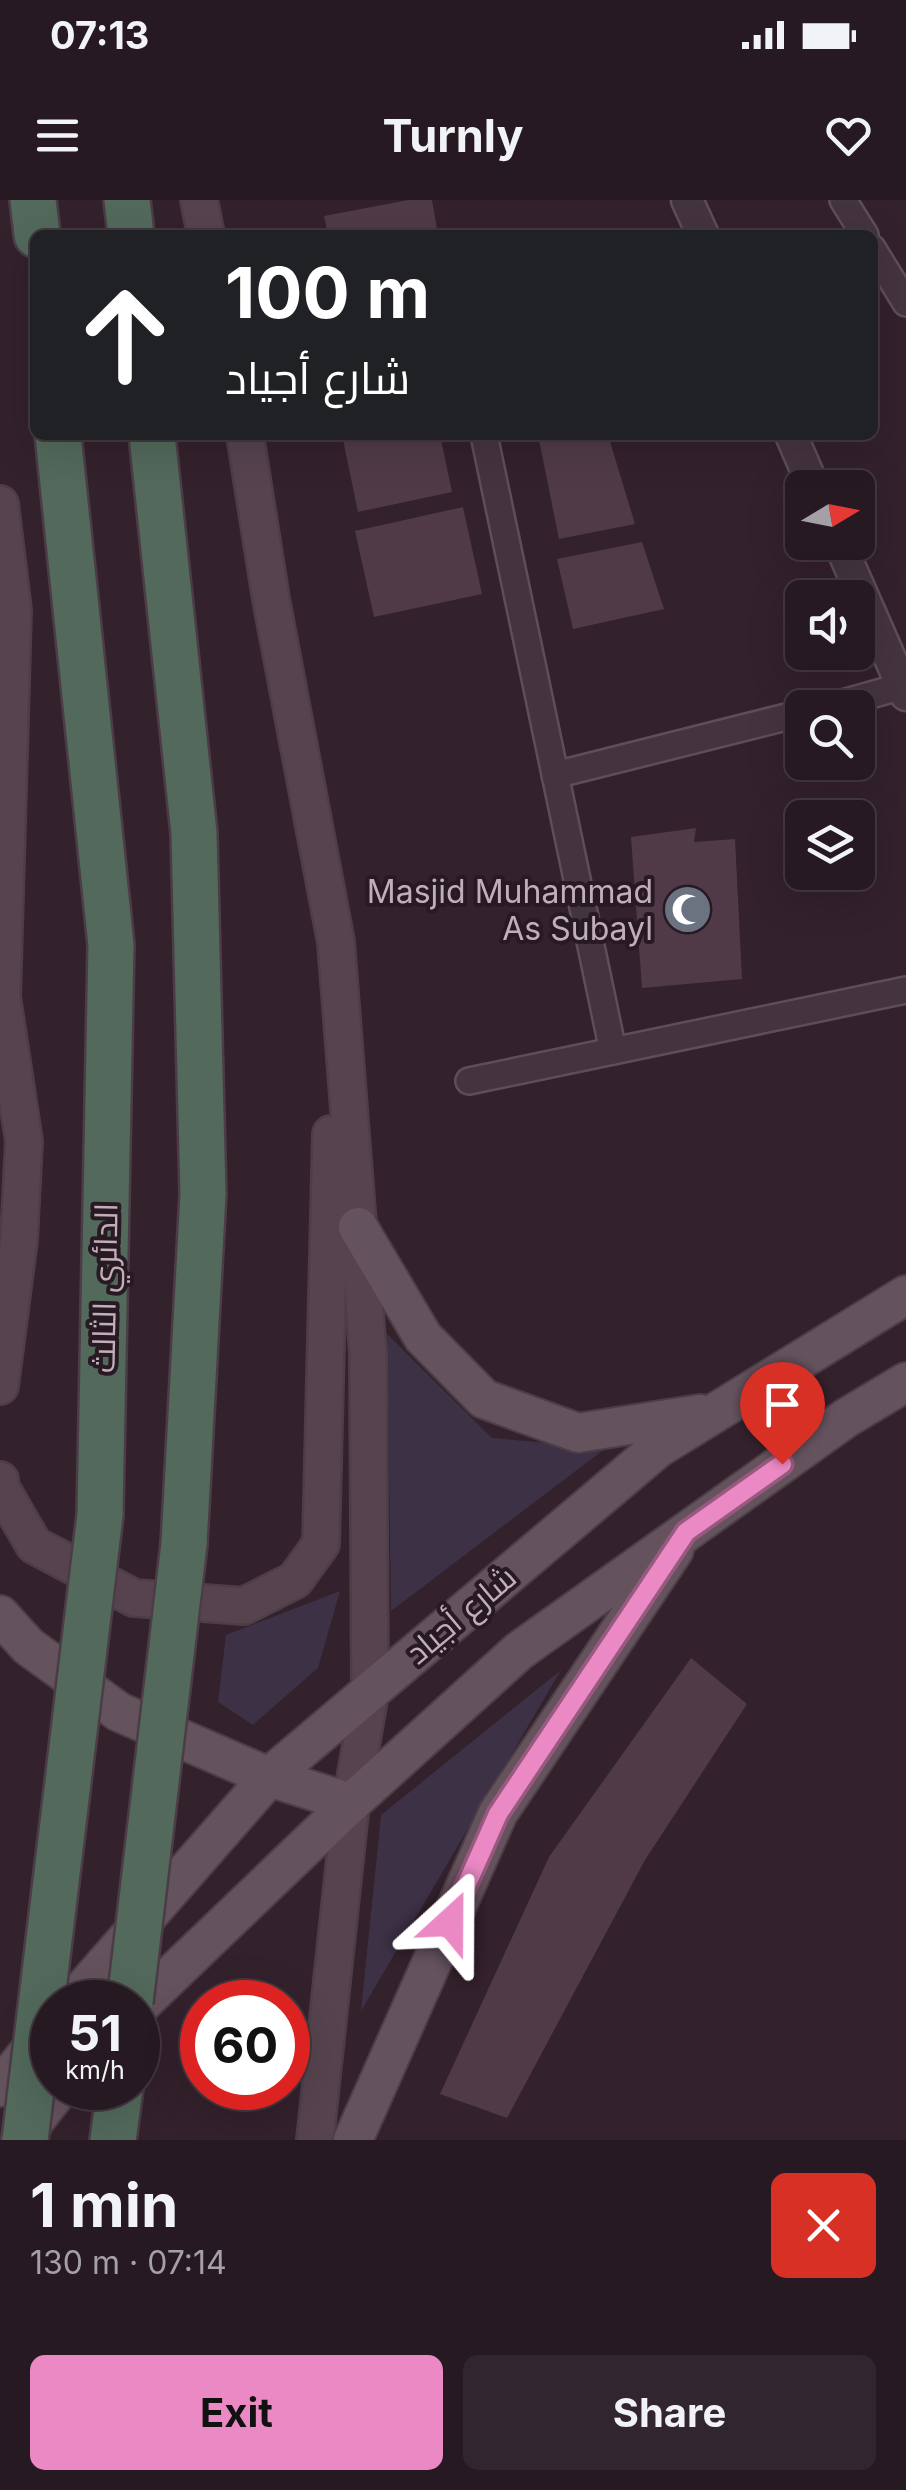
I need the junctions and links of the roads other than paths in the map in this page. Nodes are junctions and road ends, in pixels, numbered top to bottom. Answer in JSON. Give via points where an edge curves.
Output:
{"nodes":[{"id":1,"x":33,"y":200,"type":"edge"},
{"id":2,"x":128,"y":200,"type":"edge"},
{"id":3,"x":199,"y":200,"type":"edge"},
{"id":4,"x":687,"y":200,"type":"edge"},
{"id":5,"x":843,"y":200,"type":"edge"},
{"id":6,"x":36,"y":230,"type":"edge"},
{"id":7,"x":131,"y":230,"type":"edge"},
{"id":8,"x":205,"y":230,"type":"edge"},
{"id":9,"x":700,"y":230,"type":"edge"},
{"id":10,"x":862,"y":230,"type":"edge"},
{"id":11,"x":878,"y":258,"type":"edge"},
{"id":12,"x":906,"y":302,"type":"edge"},
{"id":13,"x":59,"y":440,"type":"edge"},
{"id":14,"x":153,"y":440,"type":"edge"},
{"id":15,"x":246,"y":440,"type":"edge"},
{"id":16,"x":485,"y":440,"type":"edge"},
{"id":17,"x":793,"y":440,"type":"edge"},
{"id":18,"x":806,"y":470,"type":"edge"},
{"id":19,"x":0,"y":504,"type":"edge"},
{"id":20,"x":847,"y":560,"type":"edge"},
{"id":21,"x":905,"y":689,"type":"edge"},
{"id":22,"x":875,"y":696,"type":"edge"},
{"id":23,"x":785,"y":717,"type":"edge"},
{"id":24,"x":555,"y":775,"type":"junction"},
{"id":25,"x":336,"y":942,"type":"junction"},
{"id":26,"x":906,"y":990,"type":"edge"},
{"id":27,"x":1,"y":1004,"type":"edge"},
{"id":28,"x":613,"y":1051,"type":"junction"},
{"id":29,"x":469,"y":1082,"type":"dead end"},
{"id":30,"x":358,"y":1228,"type":"junction"},
{"id":31,"x":906,"y":1295,"type":"edge"},
{"id":32,"x":906,"y":1382,"type":"edge"},
{"id":33,"x":0,"y":1386,"type":"edge"},
{"id":34,"x":717,"y":1412,"type":"junction"},
{"id":35,"x":0,"y":1480,"type":"edge"},
{"id":36,"x":686,"y":1532,"type":"junction"},
{"id":37,"x":0,"y":1615,"type":"edge"},
{"id":38,"x":370,"y":1692,"type":"junction"},
{"id":39,"x":269,"y":1778,"type":"junction"},
{"id":40,"x":351,"y":1802,"type":"junction"},
{"id":41,"x":91,"y":1980,"type":"edge"},
{"id":42,"x":133,"y":1980,"type":"edge"},
{"id":43,"x":160,"y":1986,"type":"edge"},
{"id":44,"x":30,"y":2051,"type":"edge"},
{"id":45,"x":0,"y":2086,"type":"edge"},
{"id":46,"x":44,"y":2110,"type":"edge"},
{"id":47,"x":117,"y":2110,"type":"edge"},
{"id":48,"x":22,"y":2140,"type":"edge"},
{"id":49,"x":113,"y":2140,"type":"edge"},
{"id":50,"x":315,"y":2140,"type":"edge"},
{"id":51,"x":352,"y":2140,"type":"edge"}],
"edges":[{"from":1,"to":6,"type":"highway"},
{"from":2,"to":7,"type":"highway"},
{"from":3,"to":8,"type":"main road"},
{"from":4,"to":9,"type":"street"},
{"from":5,"to":10,"type":"street"},
{"from":11,"to":12,"type":"street"},
{"from":13,"to":48,"type":"highway","name":"الدائري الثالث","bridge":true,"via":[[112,945],[100,1515]]},
{"from":14,"to":42,"type":"highway","bridge":true,"via":[[194,832],[203,1194],[184,1544]]},
{"from":15,"to":25,"type":"main road"},
{"from":16,"to":24,"type":"street"},
{"from":17,"to":18,"type":"street"},
{"from":19,"to":27,"type":"main road","via":[[12,610]]},
{"from":20,"to":21,"type":"street"},
{"from":21,"to":22,"type":"street"},
{"from":23,"to":24,"type":"street"},
{"from":24,"to":28,"type":"street"},
{"from":25,"to":30,"type":"main road"},
{"from":25,"to":35,"type":"main road","via":[[321,1544],[295,1580],[244,1606],[134,1598],[34,1545]]},
{"from":26,"to":28,"type":"street"},
{"from":27,"to":33,"type":"main road","via":[[24,1141]]},
{"from":28,"to":29,"type":"street"},
{"from":30,"to":34,"type":"main road","via":[[423,1336],[484,1399],[578,1433]]},
{"from":30,"to":38,"type":"main road","via":[[368,1353]]},
{"from":31,"to":34,"type":"main road","name":"شارع أجياد"},
{"from":32,"to":36,"type":"main road","name":"شارع أجياد"},
{"from":34,"to":38,"type":"main road","name":"شارع أجياد","via":[[658,1448]]},
{"from":36,"to":40,"type":"main road","name":"شارع أجياد","via":[[519,1650]]},
{"from":36,"to":51,"type":"main road","via":[[498,1814]]},
{"from":37,"to":39,"type":"main road","via":[[28,1646],[120,1712]]},
{"from":38,"to":39,"type":"main road","name":"شارع أجياد"},
{"from":38,"to":40,"type":"main road"},
{"from":39,"to":40,"type":"main road"},
{"from":39,"to":41,"type":"main road","name":"شارع أجياد"},
{"from":40,"to":43,"type":"main road","name":"شارع أجياد"},
{"from":40,"to":50,"type":"main road"},
{"from":44,"to":45,"type":"main road","name":"شارع أجياد"},
{"from":46,"to":48,"type":"main road"},
{"from":47,"to":49,"type":"highway"}]}
